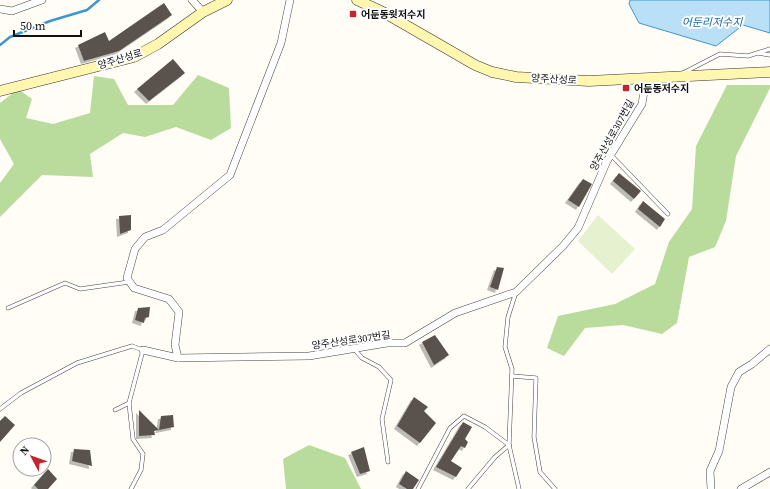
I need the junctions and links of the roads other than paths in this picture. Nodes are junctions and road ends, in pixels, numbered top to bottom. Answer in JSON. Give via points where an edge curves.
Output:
{"nodes":[{"id":1,"x":42,"y":0,"type":"edge"},
{"id":2,"x":192,"y":0,"type":"edge"},
{"id":3,"x":227,"y":0,"type":"edge"},
{"id":4,"x":290,"y":0,"type":"edge"},
{"id":5,"x":359,"y":1,"type":"edge"},
{"id":6,"x":0,"y":9,"type":"edge"},
{"id":7,"x":203,"y":12,"type":"junction"},
{"id":8,"x":770,"y":49,"type":"edge"},
{"id":9,"x":757,"y":53,"type":"junction"},
{"id":10,"x":770,"y":55,"type":"edge"},
{"id":11,"x":770,"y":72,"type":"edge"},
{"id":12,"x":676,"y":76,"type":"junction"},
{"id":13,"x":646,"y":78,"type":"junction"},
{"id":14,"x":0,"y":91,"type":"edge"},
{"id":15,"x":611,"y":155,"type":"junction"},
{"id":16,"x":668,"y":214,"type":"dead end"},
{"id":17,"x":129,"y":282,"type":"junction"},
{"id":18,"x":516,"y":292,"type":"junction"},
{"id":19,"x":8,"y":308,"type":"dead end"},
{"id":20,"x":770,"y":349,"type":"edge"},
{"id":21,"x":143,"y":350,"type":"junction"},
{"id":22,"x":355,"y":350,"type":"junction"},
{"id":23,"x":178,"y":358,"type":"junction"},
{"id":24,"x":512,"y":376,"type":"junction"},
{"id":25,"x":129,"y":403,"type":"junction"},
{"id":26,"x":0,"y":409,"type":"edge"},
{"id":27,"x":115,"y":410,"type":"dead end"},
{"id":28,"x":509,"y":445,"type":"junction"},
{"id":29,"x":388,"y":462,"type":"dead end"},
{"id":30,"x":770,"y":472,"type":"edge"},
{"id":31,"x":131,"y":489,"type":"edge"},
{"id":32,"x":418,"y":489,"type":"edge"},
{"id":33,"x":468,"y":489,"type":"edge"},
{"id":34,"x":519,"y":489,"type":"edge"},
{"id":35,"x":555,"y":489,"type":"edge"},
{"id":36,"x":711,"y":489,"type":"edge"},
{"id":37,"x":741,"y":489,"type":"edge"}],
"edges":[{"from":1,"to":6,"type":"street","via":[[12,11]]},
{"from":2,"to":7,"type":"street"},
{"from":3,"to":7,"type":"street","name":"양주산성로"},
{"from":4,"to":17,"type":"street","via":[[281,43],[230,175],[163,230],[145,237],[135,249],[127,278]]},
{"from":5,"to":13,"type":"street","name":"양주산성로","via":[[492,72],[528,78],[589,81]]},
{"from":7,"to":14,"type":"street","name":"양주산성로","via":[[158,44],[134,57]]},
{"from":8,"to":9,"type":"lane"},
{"from":9,"to":10,"type":"lane"},
{"from":9,"to":12,"type":"lane","via":[[748,56],[720,54]]},
{"from":11,"to":12,"type":"street","name":"양주산성로"},
{"from":12,"to":13,"type":"street","name":"양주산성로"},
{"from":13,"to":15,"type":"street","name":"양주산성로307번길","via":[[642,104]]},
{"from":15,"to":16,"type":"lane"},
{"from":15,"to":18,"type":"street","name":"양주산성로307번길","via":[[578,228]]},
{"from":17,"to":19,"type":"lane","via":[[80,289],[65,283]]},
{"from":17,"to":23,"type":"street","via":[[134,288],[169,299],[179,312],[175,345]]},
{"from":18,"to":22,"type":"street","name":"양주산성로307번길","via":[[455,313],[405,343],[387,343]]},
{"from":18,"to":24,"type":"lane","name":"양주산성로307번길","via":[[508,317],[505,347]]},
{"from":20,"to":36,"type":"street","via":[[739,372],[731,387],[719,451],[710,472]]},
{"from":21,"to":23,"type":"street","name":"양주산성로307번길"},
{"from":21,"to":25,"type":"lane"},
{"from":21,"to":26,"type":"lane","via":[[132,346],[77,363],[21,393]]},
{"from":22,"to":23,"type":"street","name":"양주산성로307번길","via":[[309,356]]},
{"from":22,"to":29,"type":"lane","via":[[362,358],[380,367],[391,380],[382,419]]},
{"from":24,"to":28,"type":"lane","name":"양주산성로307번길"},
{"from":24,"to":35,"type":"lane","via":[[536,378],[535,444],[540,472]]},
{"from":25,"to":27,"type":"lane"},
{"from":25,"to":31,"type":"lane","via":[[133,439],[143,454],[141,470]]},
{"from":28,"to":32,"type":"lane","via":[[485,427],[464,416],[450,428]]},
{"from":28,"to":33,"type":"lane","via":[[495,457]]},
{"from":28,"to":34,"type":"lane","name":"양주산성로307번길"},
{"from":30,"to":37,"type":"street"}]}
